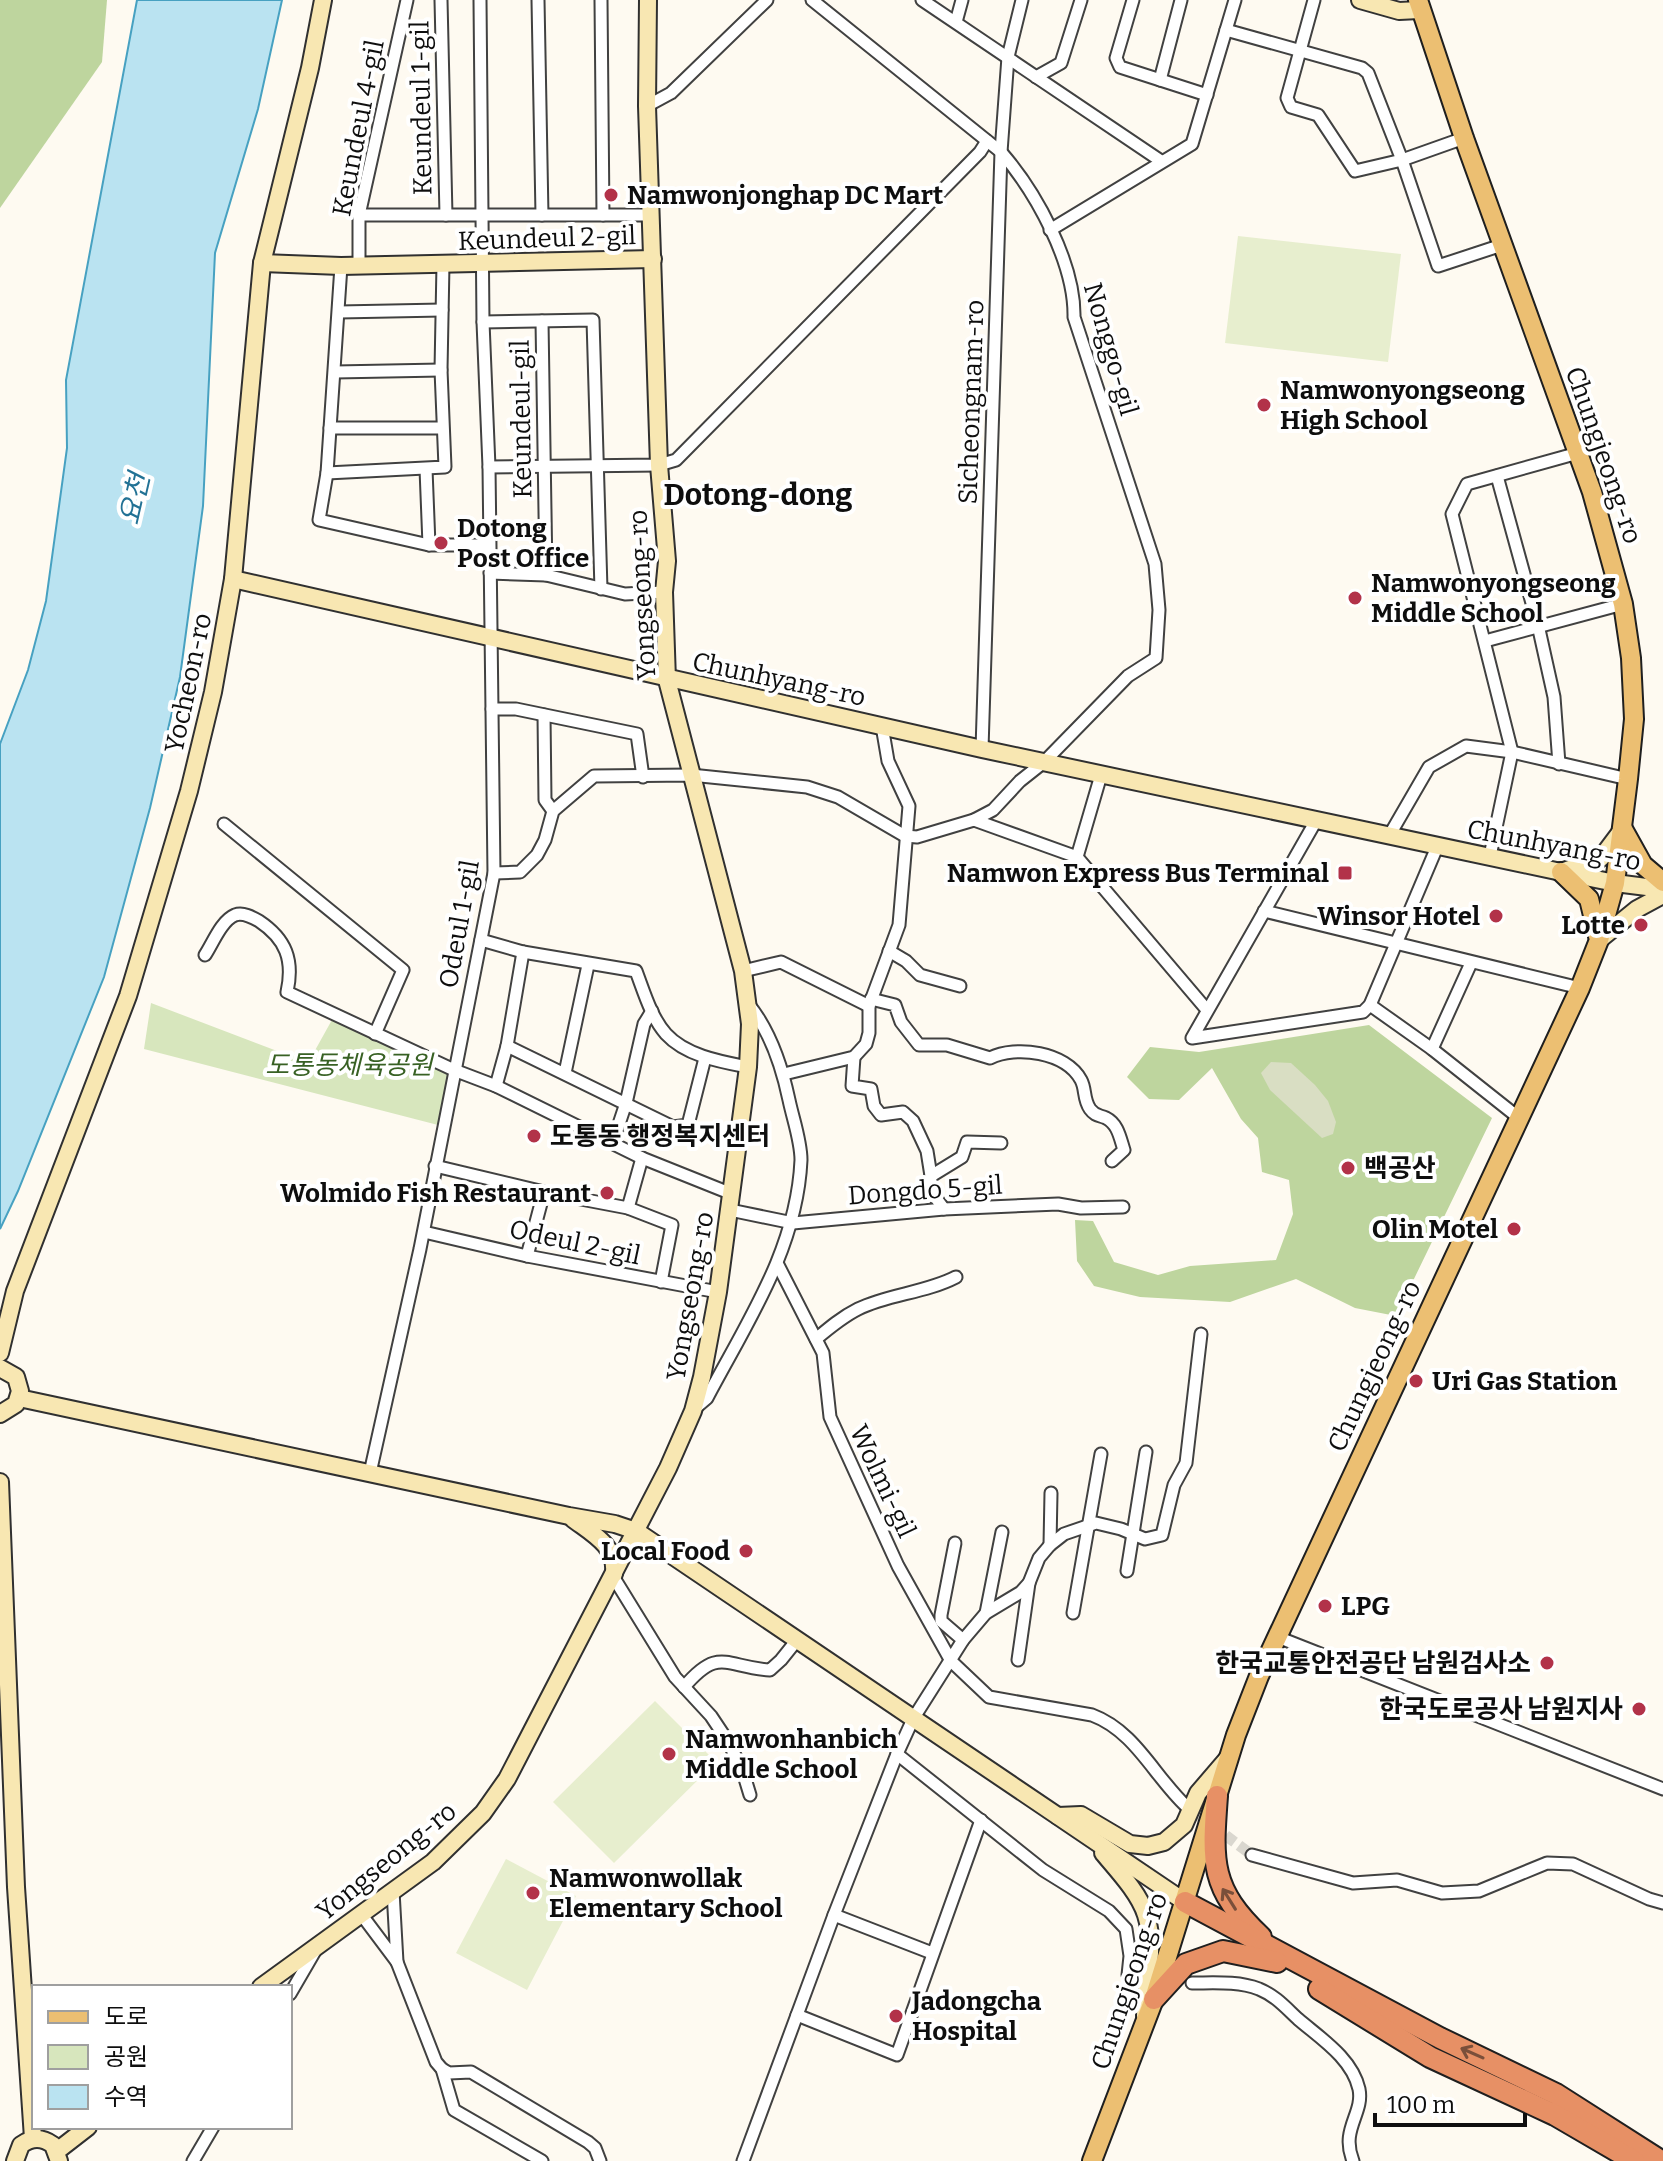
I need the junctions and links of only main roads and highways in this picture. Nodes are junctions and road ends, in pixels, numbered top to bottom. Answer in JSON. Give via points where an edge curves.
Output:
{"nodes":[{"id":1,"x":1418,"y":5,"type":"edge"},
{"id":2,"x":1623,"y":829,"type":"junction"},
{"id":3,"x":1561,"y":872,"type":"road end"},
{"id":4,"x":1663,"y":882,"type":"edge"},
{"id":5,"x":1599,"y":940,"type":"junction"},
{"id":6,"x":1217,"y":1796,"type":"junction"},
{"id":7,"x":1185,"y":1902,"type":"junction"},
{"id":8,"x":1280,"y":1959,"type":"junction"},
{"id":9,"x":1154,"y":1999,"type":"junction"},
{"id":10,"x":1092,"y":2161,"type":"edge"},
{"id":11,"x":1634,"y":2161,"type":"edge"},
{"id":12,"x":1661,"y":2161,"type":"edge"}],
"edges":[{"from":1,"to":2,"type":"main road","name":"Chungjeong-ro","via":[[1603,525],[1623,604],[1634,719]]},
{"from":2,"to":4,"type":"main road","via":[[1643,865]]},
{"from":2,"to":5,"type":"main road","name":"Chungjeong-ro"},
{"from":3,"to":5,"type":"main road","via":[[1589,899]]},
{"from":5,"to":6,"type":"main road","name":"Chungjeong-ro","via":[[1275,1636]]},
{"from":6,"to":7,"type":"main road","name":"Chungjeong-ro"},
{"from":8,"to":6,"type":"highway","one_way":true,"via":[[1224,1894],[1213,1849]]},
{"from":7,"to":8,"type":"highway"},
{"from":7,"to":9,"type":"main road","name":"Chungjeong-ro"},
{"from":8,"to":9,"type":"highway","via":[[1223,1951],[1186,1964]]},
{"from":8,"to":11,"type":"highway","via":[[1430,2057],[1555,2115]]},
{"from":12,"to":8,"type":"highway","one_way":true,"via":[[1556,2094]]},
{"from":9,"to":10,"type":"main road","name":"Chungjeong-ro"}]}
